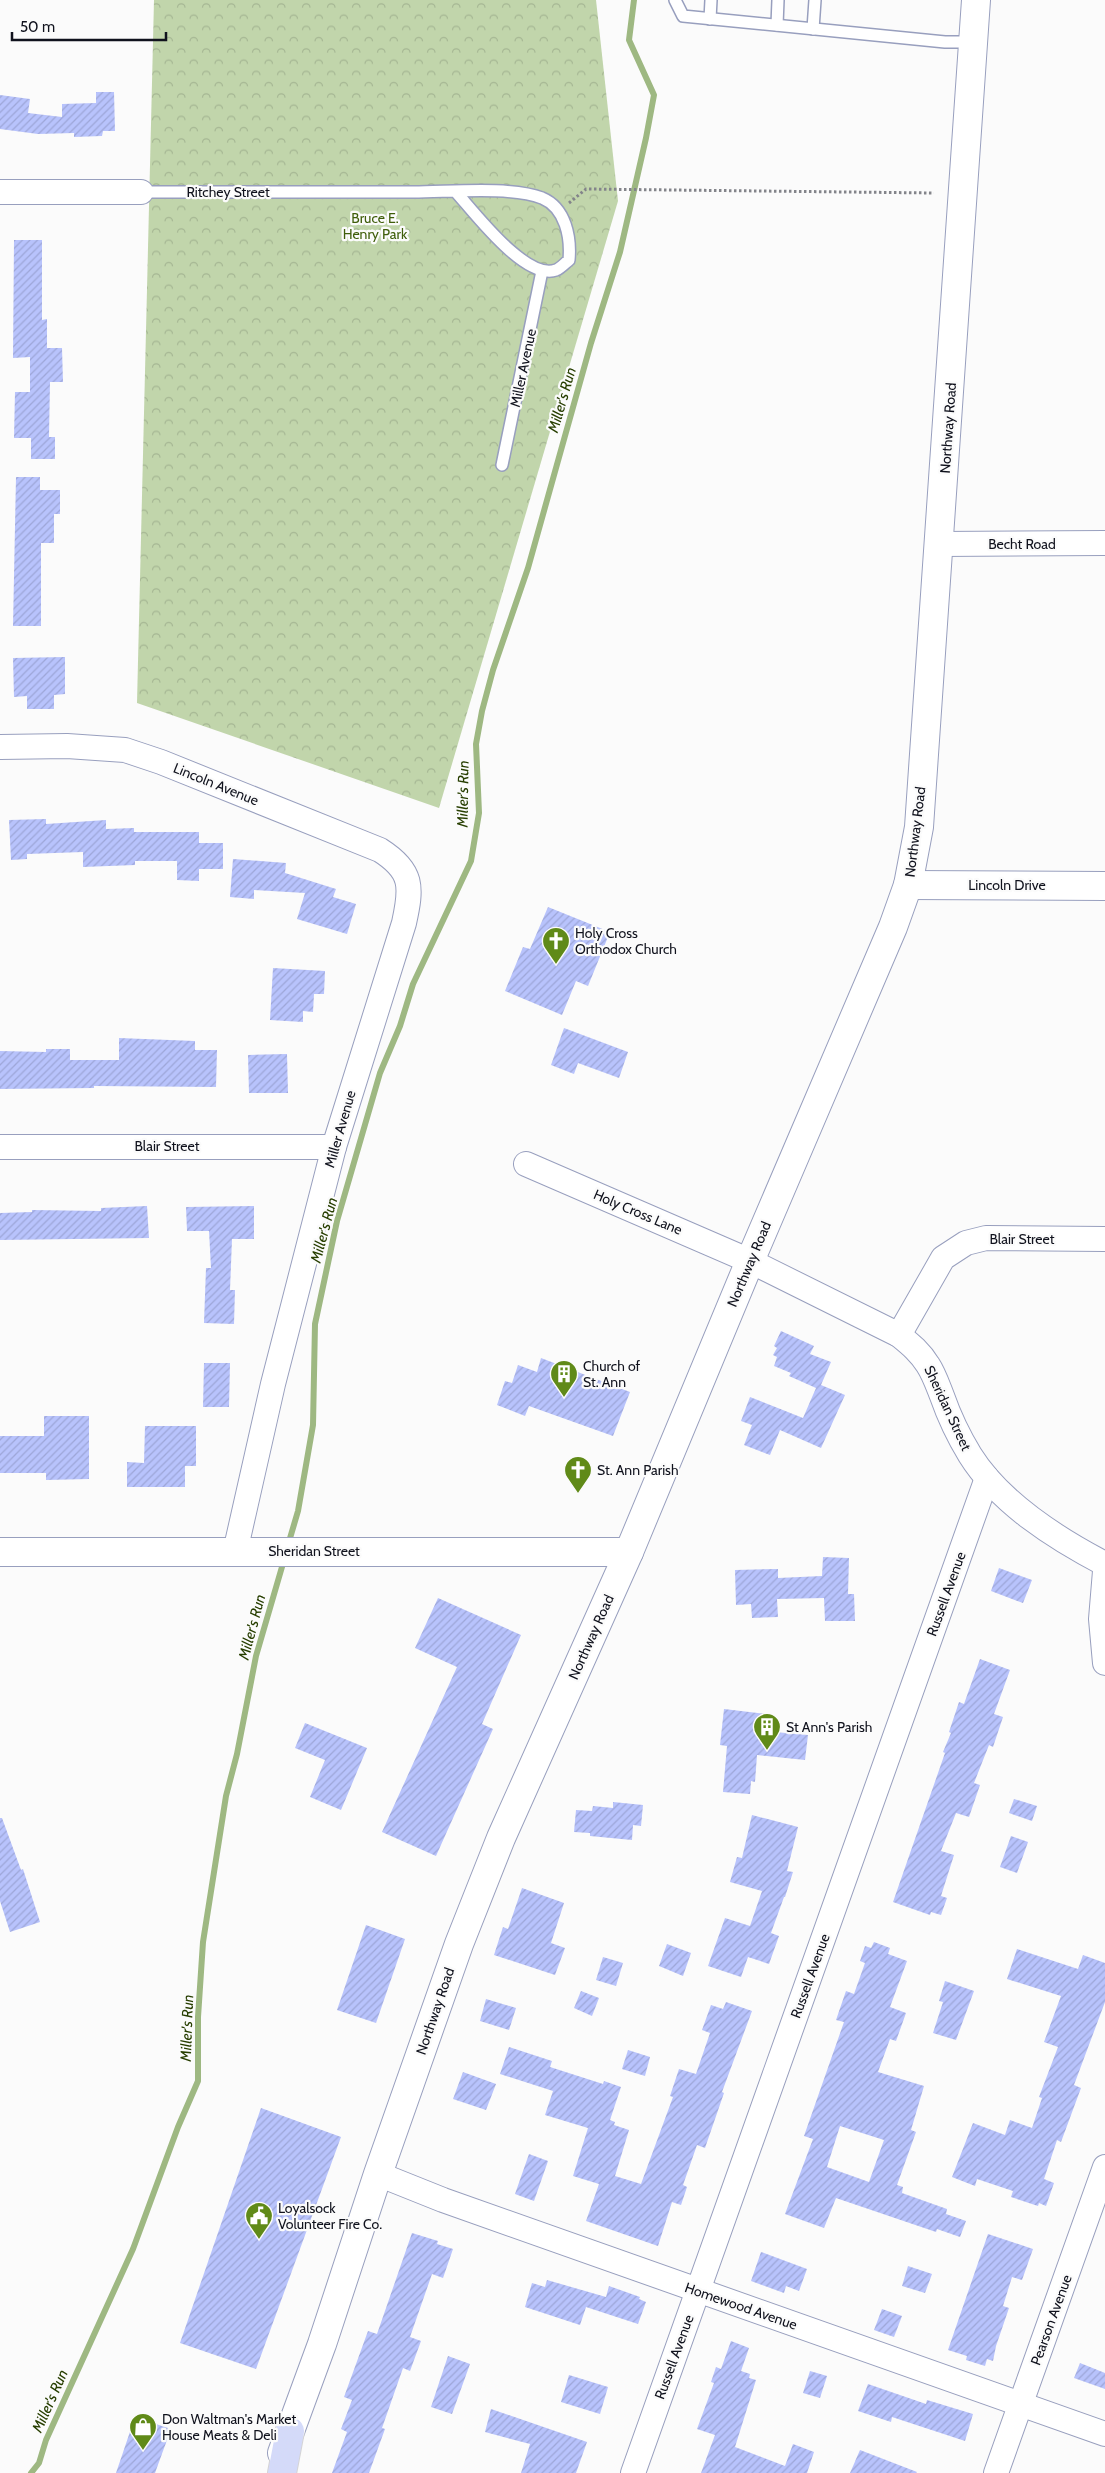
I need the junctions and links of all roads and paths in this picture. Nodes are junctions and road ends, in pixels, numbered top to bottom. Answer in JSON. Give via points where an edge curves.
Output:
{"nodes":[{"id":1,"x":675,"y":0,"type":"edge"},
{"id":2,"x":711,"y":0,"type":"edge"},
{"id":3,"x":778,"y":0,"type":"edge"},
{"id":4,"x":815,"y":0,"type":"edge"},
{"id":5,"x":976,"y":0,"type":"edge"},
{"id":6,"x":710,"y":19,"type":"junction"},
{"id":7,"x":777,"y":25,"type":"junction"},
{"id":8,"x":813,"y":29,"type":"junction"},
{"id":9,"x":973,"y":42,"type":"junction"},
{"id":10,"x":0,"y":192,"type":"edge"},
{"id":11,"x":141,"y":192,"type":"joint"},
{"id":12,"x":456,"y":192,"type":"junction"},
{"id":13,"x":934,"y":193,"type":"dead end"},
{"id":14,"x":559,"y":212,"type":"junction"},
{"id":15,"x":542,"y":271,"type":"junction"},
{"id":16,"x":502,"y":465,"type":"dead end"},
{"id":17,"x":1105,"y":543,"type":"edge"},
{"id":18,"x":940,"y":544,"type":"junction"},
{"id":19,"x":0,"y":747,"type":"edge"},
{"id":20,"x":409,"y":883,"type":"joint"},
{"id":21,"x":908,"y":885,"type":"junction"},
{"id":22,"x":1105,"y":886,"type":"edge"},
{"id":23,"x":0,"y":1146,"type":"edge"},
{"id":24,"x":334,"y":1147,"type":"junction"},
{"id":25,"x":526,"y":1164,"type":"dead end"},
{"id":26,"x":1105,"y":1239,"type":"edge"},
{"id":27,"x":750,"y":1260,"type":"junction"},
{"id":28,"x":899,"y":1335,"type":"junction"},
{"id":29,"x":987,"y":1478,"type":"junction"},
{"id":30,"x":0,"y":1552,"type":"edge"},
{"id":31,"x":235,"y":1552,"type":"junction"},
{"id":32,"x":628,"y":1552,"type":"junction"},
{"id":33,"x":1105,"y":1564,"type":"edge"},
{"id":34,"x":1105,"y":1571,"type":"edge"},
{"id":35,"x":1105,"y":1663,"type":"edge"},
{"id":36,"x":1105,"y":2167,"type":"edge"},
{"id":37,"x":378,"y":2174,"type":"junction"},
{"id":38,"x":698,"y":2291,"type":"junction"},
{"id":39,"x":1020,"y":2405,"type":"junction"},
{"id":40,"x":290,"y":2431,"type":"junction"},
{"id":41,"x":1105,"y":2434,"type":"edge"},
{"id":42,"x":274,"y":2473,"type":"edge"},
{"id":43,"x":282,"y":2473,"type":"edge"},
{"id":44,"x":633,"y":2473,"type":"edge"},
{"id":45,"x":996,"y":2473,"type":"edge"}],
"edges":[{"from":1,"to":6,"type":"lane","via":[[683,16]]},
{"from":2,"to":6,"type":"lane"},
{"from":3,"to":7,"type":"lane"},
{"from":4,"to":8,"type":"lane"},
{"from":5,"to":9,"type":"street","name":"Northway Road"},
{"from":6,"to":7,"type":"lane"},
{"from":7,"to":8,"type":"lane"},
{"from":8,"to":9,"type":"lane"},
{"from":9,"to":18,"type":"street","name":"Northway Road"},
{"from":10,"to":11,"type":"street","name":"Ritchey Street"},
{"from":11,"to":12,"type":"lane","name":"Ritchey Street"},
{"from":12,"to":14,"type":"lane","name":"Ritchey Street","via":[[519,193],[544,199]]},
{"from":12,"to":15,"type":"lane","via":[[497,238],[531,267]]},
{"from":13,"to":14,"type":"path","via":[[586,189]]},
{"from":14,"to":15,"type":"lane","via":[[567,230],[569,260],[556,270]]},
{"from":15,"to":16,"type":"lane","name":"Miller Avenue"},
{"from":17,"to":18,"type":"street","name":"Becht Road"},
{"from":18,"to":21,"type":"street","name":"Northway Road","via":[[918,827]]},
{"from":19,"to":20,"type":"street","name":"Lincoln Avenue","via":[[67,746],[125,750],[380,850],[403,868]]},
{"from":20,"to":24,"type":"street","name":"Miller Avenue","via":[[410,897],[404,923]]},
{"from":21,"to":22,"type":"street","name":"Lincoln Drive"},
{"from":21,"to":27,"type":"street","name":"Northway Road"},
{"from":23,"to":24,"type":"street","name":"Blair Street"},
{"from":24,"to":31,"type":"street","name":"Miller Avenue","via":[[273,1384]]},
{"from":25,"to":27,"type":"street","name":"Holy Cross Lane"},
{"from":26,"to":28,"type":"street","name":"Blair Street","via":[[986,1238],[966,1243],[943,1258]]},
{"from":27,"to":28,"type":"street","name":"Sheridan Street"},
{"from":27,"to":32,"type":"street","name":"Northway Road"},
{"from":28,"to":29,"type":"street","name":"Sheridan Street","via":[[918,1350],[930,1366],[969,1454]]},
{"from":29,"to":33,"type":"street","name":"Sheridan Street","via":[[1046,1529]]},
{"from":29,"to":38,"type":"street","name":"Russell Avenue"},
{"from":30,"to":31,"type":"street","name":"Sheridan Street"},
{"from":31,"to":32,"type":"street","name":"Sheridan Street"},
{"from":32,"to":37,"type":"street","name":"Northway Road","via":[[501,1838],[459,1944]]},
{"from":34,"to":35,"type":"street","via":[[1101,1619]]},
{"from":36,"to":39,"type":"street","name":"Pearson Avenue"},
{"from":37,"to":38,"type":"street","name":"Homewood Avenue"},
{"from":37,"to":40,"type":"street","name":"Northway Road"},
{"from":38,"to":39,"type":"street","name":"Homewood Avenue"},
{"from":38,"to":44,"type":"street","name":"Russell Avenue"},
{"from":39,"to":41,"type":"street","name":"Homewood Avenue"},
{"from":39,"to":45,"type":"street","name":"Pearson Avenue"},
{"from":40,"to":42,"type":"street","name":"Northway Road"},
{"from":40,"to":43,"type":"main road"}]}
